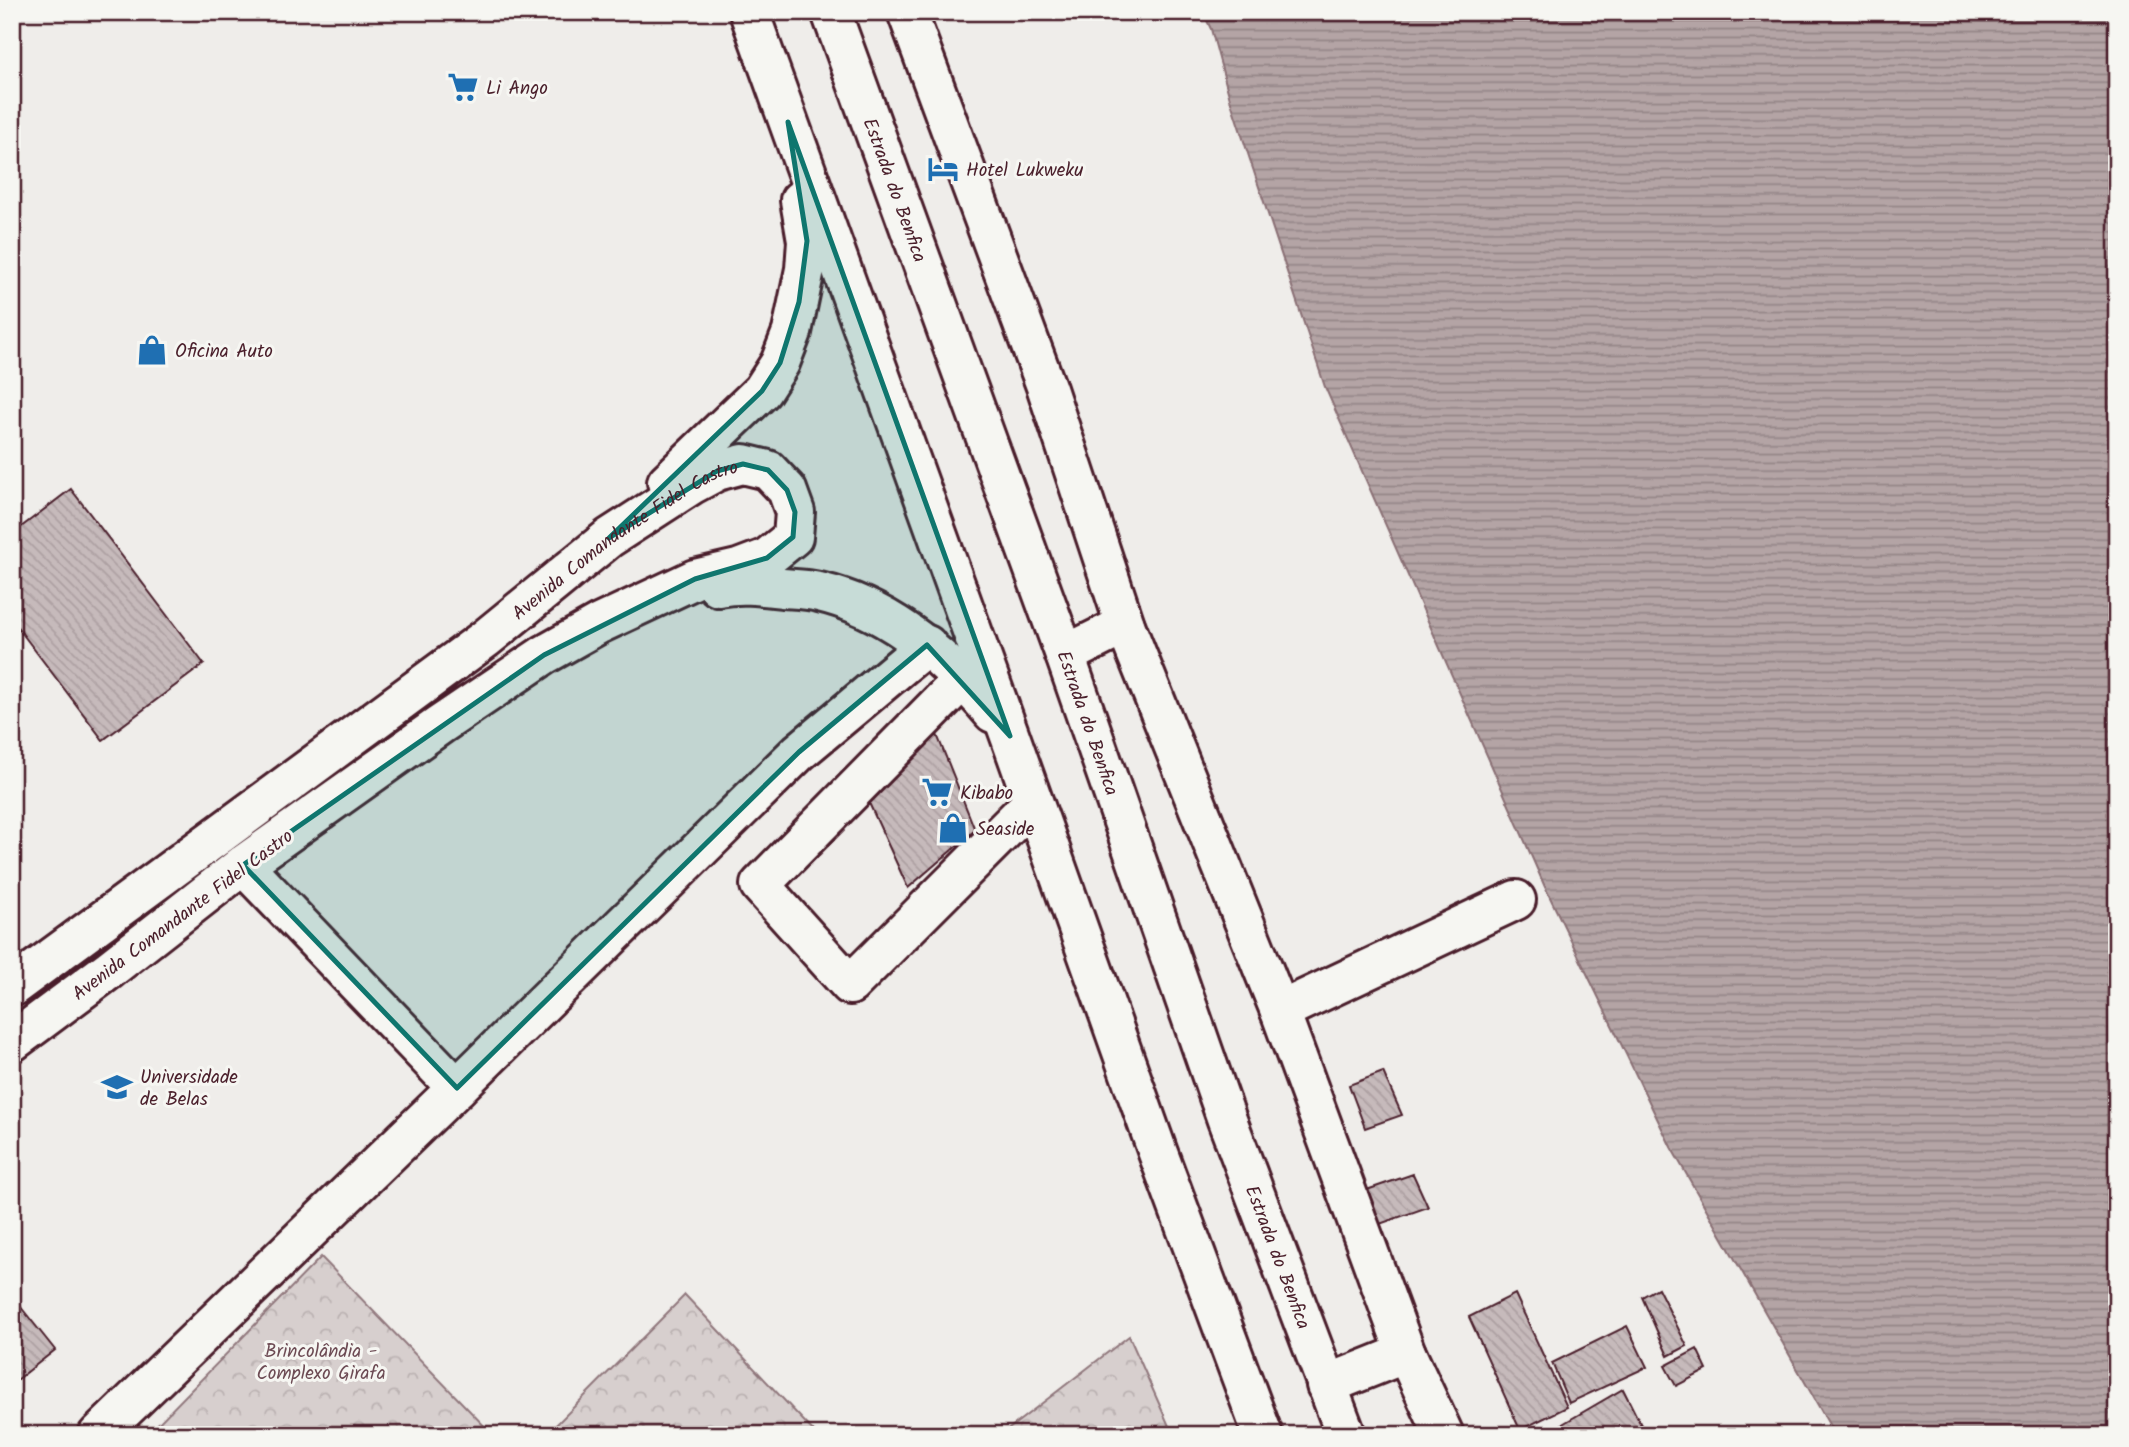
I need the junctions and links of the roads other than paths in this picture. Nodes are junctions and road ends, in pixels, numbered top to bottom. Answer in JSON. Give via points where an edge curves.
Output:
{"nodes":[{"id":1,"x":749,"y":12,"type":"edge"},
{"id":2,"x":831,"y":12,"type":"edge"},
{"id":3,"x":907,"y":12,"type":"edge"},
{"id":4,"x":788,"y":122,"type":"junction"},
{"id":5,"x":609,"y":538,"type":"junction"},
{"id":6,"x":654,"y":599,"type":"junction"},
{"id":7,"x":1125,"y":625,"type":"junction"},
{"id":8,"x":927,"y":645,"type":"junction"},
{"id":9,"x":1065,"y":655,"type":"junction"},
{"id":10,"x":964,"y":679,"type":"junction"},
{"id":11,"x":1010,"y":736,"type":"junction"},
{"id":12,"x":1033,"y":802,"type":"junction"},
{"id":13,"x":243,"y":865,"type":"junction"},
{"id":14,"x":1516,"y":900,"type":"dead end"},
{"id":15,"x":12,"y":987,"type":"edge"},
{"id":16,"x":1280,"y":1012,"type":"junction"},
{"id":17,"x":12,"y":1042,"type":"edge"},
{"id":18,"x":457,"y":1088,"type":"junction"},
{"id":19,"x":1406,"y":1353,"type":"junction"},
{"id":20,"x":1326,"y":1385,"type":"junction"},
{"id":21,"x":98,"y":1435,"type":"edge"},
{"id":22,"x":1263,"y":1435,"type":"edge"},
{"id":23,"x":1346,"y":1435,"type":"edge"},
{"id":24,"x":1444,"y":1435,"type":"edge"}],
"edges":[{"from":1,"to":4,"type":"main road"},
{"from":2,"to":9,"type":"main road","name":"Estrada do Benfica"},
{"from":3,"to":7,"type":"main road","via":[[1047,389]]},
{"from":4,"to":5,"type":"main road","via":[[807,241],[799,302],[780,363],[762,391]]},
{"from":4,"to":11,"type":"main road"},
{"from":5,"to":6,"type":"main road","name":"Avenida Comandante Fidel Castro","via":[[717,471],[743,464],[768,470],[787,490],[795,512],[793,537],[767,558],[695,579]]},
{"from":5,"to":15,"type":"main road","name":"Avenida Comandante Fidel Castro","via":[[485,639]]},
{"from":6,"to":8,"type":"main road","via":[[741,583],[819,592],[855,604]]},
{"from":6,"to":13,"type":"main road","name":"Avenida Comandante Fidel Castro","via":[[544,655]]},
{"from":7,"to":9,"type":"main road"},
{"from":7,"to":16,"type":"main road"},
{"from":8,"to":10,"type":"main road"},
{"from":8,"to":18,"type":"main road","via":[[799,752]]},
{"from":9,"to":20,"type":"main road","name":"Estrada do Benfica","via":[[1227,1121]]},
{"from":10,"to":11,"type":"main road"},
{"from":10,"to":12,"type":"main road","via":[[760,885],[850,985]]},
{"from":11,"to":12,"type":"main road"},
{"from":12,"to":22,"type":"main road"},
{"from":13,"to":17,"type":"main road","name":"Avenida Comandante Fidel Castro"},
{"from":13,"to":18,"type":"main road"},
{"from":14,"to":16,"type":"main road"},
{"from":16,"to":19,"type":"main road"},
{"from":18,"to":21,"type":"main road"},
{"from":19,"to":20,"type":"main road"},
{"from":19,"to":24,"type":"main road"},
{"from":20,"to":23,"type":"main road","name":"Estrada do Benfica"}]}
